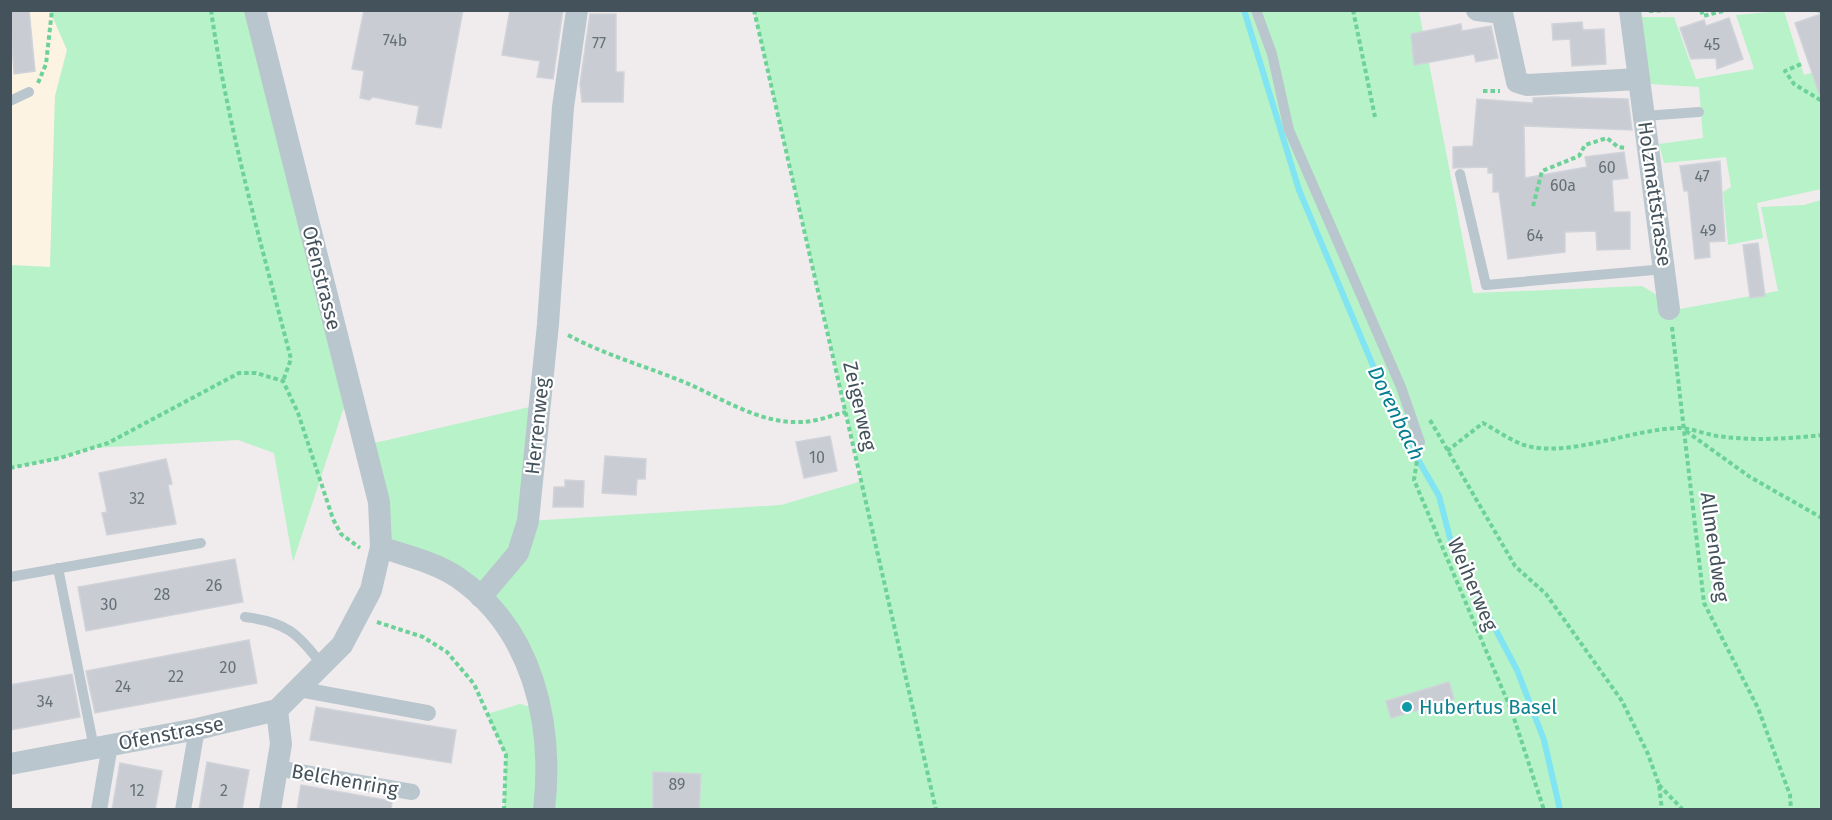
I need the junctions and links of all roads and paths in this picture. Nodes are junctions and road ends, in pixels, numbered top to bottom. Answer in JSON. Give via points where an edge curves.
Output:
{"nodes":[{"id":1,"x":52,"y":10,"type":"edge"},
{"id":2,"x":211,"y":10,"type":"edge"},
{"id":3,"x":255,"y":10,"type":"edge"},
{"id":4,"x":577,"y":10,"type":"edge"},
{"id":5,"x":754,"y":10,"type":"edge"},
{"id":6,"x":1256,"y":10,"type":"edge"},
{"id":7,"x":1353,"y":10,"type":"edge"},
{"id":8,"x":1477,"y":10,"type":"edge"},
{"id":9,"x":1630,"y":10,"type":"edge"},
{"id":10,"x":1701,"y":10,"type":"edge"},
{"id":11,"x":1727,"y":10,"type":"edge"},
{"id":12,"x":1816,"y":10,"type":"edge"},
{"id":13,"x":1821,"y":11,"type":"edge"},
{"id":14,"x":1801,"y":64,"type":"dead end"},
{"id":15,"x":1639,"y":79,"type":"junction"},
{"id":16,"x":28,"y":92,"type":"joint"},
{"id":17,"x":10,"y":101,"type":"edge"},
{"id":18,"x":1821,"y":101,"type":"edge"},
{"id":19,"x":1699,"y":112,"type":"dead end"},
{"id":20,"x":1644,"y":116,"type":"junction"},
{"id":21,"x":1375,"y":117,"type":"dead end"},
{"id":22,"x":1649,"y":149,"type":"junction"},
{"id":23,"x":1460,"y":174,"type":"dead end"},
{"id":24,"x":1533,"y":206,"type":"dead end"},
{"id":25,"x":1665,"y":269,"type":"junction"},
{"id":26,"x":1669,"y":309,"type":"joint"},
{"id":27,"x":548,"y":324,"type":"junction"},
{"id":28,"x":283,"y":381,"type":"junction"},
{"id":29,"x":846,"y":412,"type":"junction"},
{"id":30,"x":1683,"y":428,"type":"junction"},
{"id":31,"x":1821,"y":435,"type":"edge"},
{"id":32,"x":1420,"y":442,"type":"dead end"},
{"id":33,"x":1416,"y":465,"type":"dead end"},
{"id":34,"x":10,"y":468,"type":"edge"},
{"id":35,"x":1821,"y":518,"type":"edge"},
{"id":36,"x":201,"y":543,"type":"dead end"},
{"id":37,"x":380,"y":552,"type":"junction"},
{"id":38,"x":58,"y":568,"type":"junction"},
{"id":39,"x":10,"y":577,"type":"edge"},
{"id":40,"x":481,"y":597,"type":"junction"},
{"id":41,"x":358,"y":616,"type":"junction"},
{"id":42,"x":245,"y":617,"type":"dead end"},
{"id":43,"x":322,"y":665,"type":"junction"},
{"id":44,"x":298,"y":689,"type":"junction"},
{"id":45,"x":277,"y":710,"type":"junction"},
{"id":46,"x":429,"y":713,"type":"dead end"},
{"id":47,"x":197,"y":729,"type":"junction"},
{"id":48,"x":102,"y":746,"type":"junction"},
{"id":49,"x":10,"y":764,"type":"edge"},
{"id":50,"x":277,"y":768,"type":"junction"},
{"id":51,"x":1659,"y":785,"type":"junction"},
{"id":52,"x":412,"y":792,"type":"dead end"},
{"id":53,"x":99,"y":810,"type":"edge"},
{"id":54,"x":183,"y":810,"type":"edge"},
{"id":55,"x":270,"y":810,"type":"edge"},
{"id":56,"x":504,"y":810,"type":"edge"},
{"id":57,"x":544,"y":810,"type":"edge"},
{"id":58,"x":936,"y":810,"type":"edge"},
{"id":59,"x":1544,"y":810,"type":"edge"},
{"id":60,"x":1662,"y":810,"type":"edge"},
{"id":61,"x":1683,"y":810,"type":"edge"},
{"id":62,"x":1791,"y":810,"type":"edge"}],
"edges":[{"from":1,"to":16,"type":"path","via":[[46,64],[39,82]]},
{"from":2,"to":28,"type":"path","via":[[240,165],[291,359]]},
{"from":3,"to":37,"type":"street","name":"Ofenstrasse","via":[[366,445],[379,502]]},
{"from":4,"to":27,"type":"street","name":"Herrenweg","via":[[563,107]]},
{"from":5,"to":29,"type":"path","name":"Zeigerweg"},
{"from":6,"to":32,"type":"lane","via":[[1272,54],[1289,130],[1388,356]]},
{"from":7,"to":21,"type":"path"},
{"from":8,"to":15,"type":"street","via":[[1503,13],[1517,82],[1527,85]]},
{"from":9,"to":15,"type":"street","name":"Holzmattstrasse"},
{"from":10,"to":11,"type":"path","via":[[1703,16]]},
{"from":12,"to":13,"type":"path"},
{"from":14,"to":18,"type":"path","via":[[1785,71],[1794,84]]},
{"from":15,"to":20,"type":"street","name":"Holzmattstrasse"},
{"from":16,"to":17,"type":"lane"},
{"from":19,"to":20,"type":"lane"},
{"from":20,"to":22,"type":"street","name":"Holzmattstrasse"},
{"from":22,"to":24,"type":"path","via":[[1618,147],[1607,138],[1585,146],[1579,156],[1542,171]]},
{"from":22,"to":25,"type":"street","name":"Holzmattstrasse"},
{"from":23,"to":25,"type":"lane","via":[[1486,285]]},
{"from":25,"to":26,"type":"street","name":"Holzmattstrasse"},
{"from":26,"to":30,"type":"path","name":"Allmendweg"},
{"from":27,"to":29,"type":"path","via":[[597,351],[768,417],[801,422]]},
{"from":27,"to":40,"type":"street","name":"Herrenweg","via":[[528,521],[518,553]]},
{"from":28,"to":34,"type":"path","via":[[256,373],[239,373],[108,443]]},
{"from":28,"to":37,"type":"path","via":[[341,534],[356,547]]},
{"from":29,"to":58,"type":"path","name":"Zeigerweg"},
{"from":30,"to":31,"type":"path","via":[[1718,436],[1779,440]]},
{"from":30,"to":35,"type":"path","via":[[1758,482]]},
{"from":30,"to":51,"type":"path","via":[[1553,448],[1524,445],[1483,423],[1447,451],[1515,566],[1552,602],[1622,701]]},
{"from":30,"to":62,"type":"path","name":"Allmendweg","via":[[1704,603],[1758,708],[1790,795]]},
{"from":33,"to":59,"type":"path","name":"Weiherweg","via":[[1414,480],[1512,712]]},
{"from":36,"to":38,"type":"lane"},
{"from":37,"to":40,"type":"street","via":[[431,564]]},
{"from":37,"to":41,"type":"street","name":"Ofenstrasse","via":[[371,590]]},
{"from":38,"to":39,"type":"lane"},
{"from":38,"to":48,"type":"lane"},
{"from":40,"to":57,"type":"street","via":[[511,631],[530,667],[542,711]]},
{"from":41,"to":43,"type":"street","name":"Ofenstrasse","via":[[342,645]]},
{"from":41,"to":56,"type":"path","via":[[431,642],[447,652],[474,684],[506,755]]},
{"from":42,"to":43,"type":"lane","via":[[268,620],[300,637]]},
{"from":43,"to":44,"type":"street","name":"Ofenstrasse"},
{"from":44,"to":45,"type":"street","name":"Ofenstrasse"},
{"from":44,"to":46,"type":"street"},
{"from":45,"to":47,"type":"street","name":"Ofenstrasse"},
{"from":45,"to":50,"type":"street","name":"Belchenring","via":[[281,744]]},
{"from":47,"to":48,"type":"street","name":"Ofenstrasse"},
{"from":47,"to":54,"type":"street"},
{"from":48,"to":49,"type":"street","name":"Ofenstrasse"},
{"from":48,"to":53,"type":"street"},
{"from":50,"to":52,"type":"street","name":"Belchenring"},
{"from":50,"to":55,"type":"street","name":"Belchenring"},
{"from":51,"to":60,"type":"path"},
{"from":51,"to":61,"type":"path"}]}
